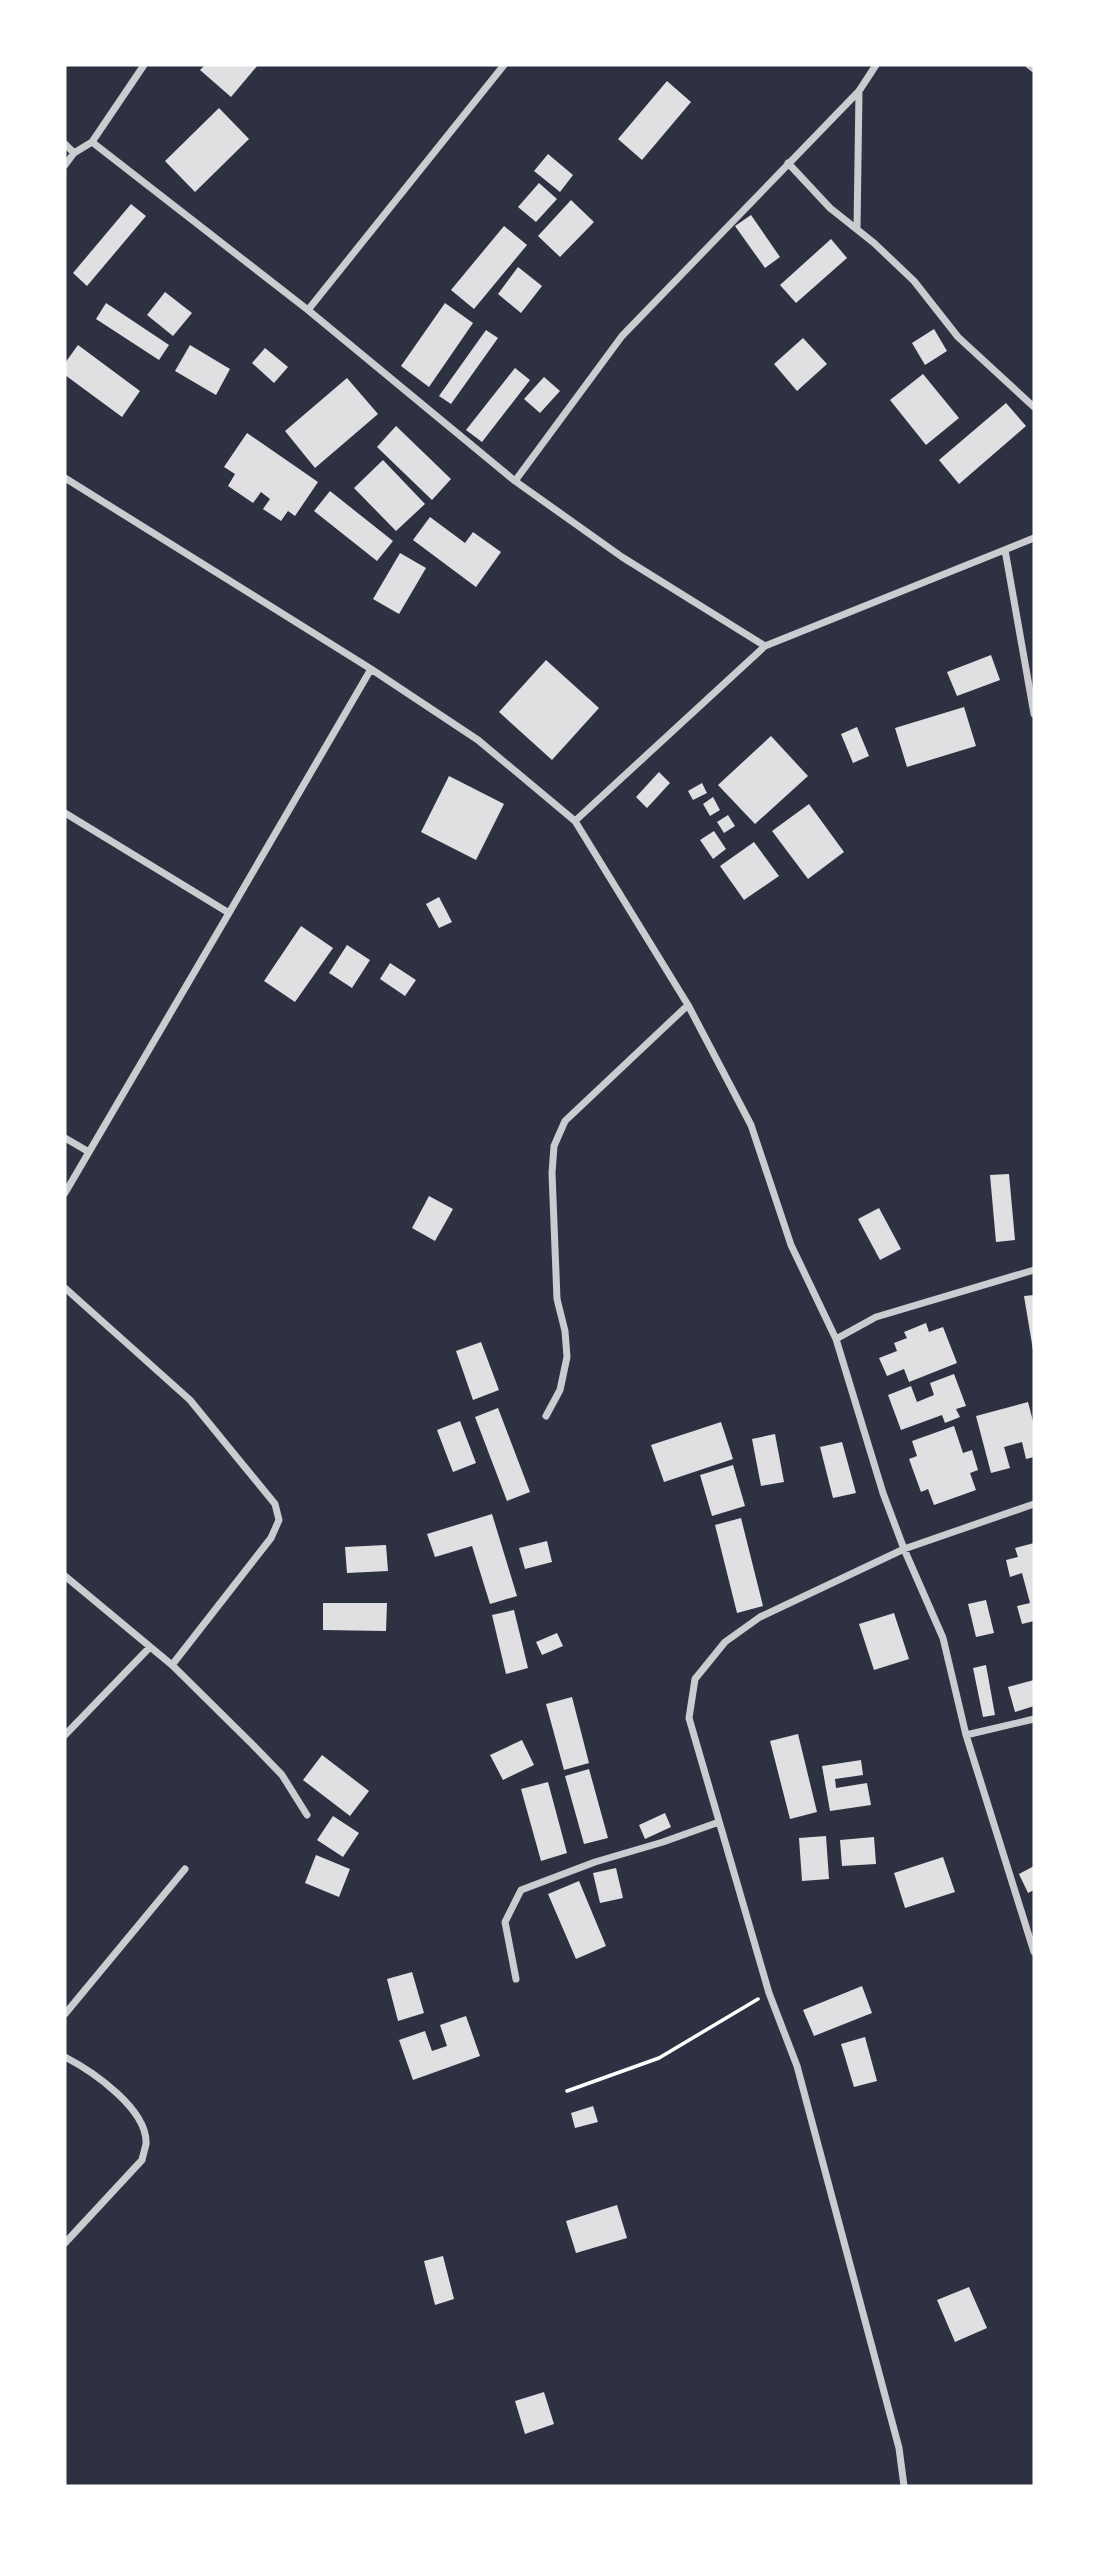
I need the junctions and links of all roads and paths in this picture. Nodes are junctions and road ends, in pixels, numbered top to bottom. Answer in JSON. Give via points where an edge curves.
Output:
{"nodes":[{"id":1,"x":144,"y":65,"type":"edge"},
{"id":2,"x":504,"y":65,"type":"edge"},
{"id":3,"x":876,"y":65,"type":"edge"},
{"id":4,"x":1029,"y":65,"type":"edge"},
{"id":5,"x":1034,"y":69,"type":"edge"},
{"id":6,"x":859,"y":91,"type":"junction"},
{"id":7,"x":92,"y":142,"type":"junction"},
{"id":8,"x":65,"y":144,"type":"edge"},
{"id":9,"x":75,"y":153,"type":"junction"},
{"id":10,"x":788,"y":163,"type":"junction"},
{"id":11,"x":65,"y":164,"type":"edge"},
{"id":12,"x":857,"y":229,"type":"junction"},
{"id":13,"x":308,"y":310,"type":"junction"},
{"id":14,"x":1034,"y":407,"type":"edge"},
{"id":15,"x":65,"y":478,"type":"edge"},
{"id":16,"x":515,"y":481,"type":"junction"},
{"id":17,"x":1034,"y":538,"type":"edge"},
{"id":18,"x":1005,"y":550,"type":"junction"},
{"id":19,"x":765,"y":646,"type":"junction"},
{"id":20,"x":371,"y":669,"type":"junction"},
{"id":21,"x":1034,"y":714,"type":"edge"},
{"id":22,"x":65,"y":813,"type":"edge"},
{"id":23,"x":575,"y":821,"type":"junction"},
{"id":24,"x":229,"y":913,"type":"junction"},
{"id":25,"x":688,"y":1005,"type":"junction"},
{"id":26,"x":65,"y":1138,"type":"edge"},
{"id":27,"x":89,"y":1152,"type":"junction"},
{"id":28,"x":65,"y":1193,"type":"edge"},
{"id":29,"x":1034,"y":1269,"type":"edge"},
{"id":30,"x":65,"y":1288,"type":"edge"},
{"id":31,"x":836,"y":1339,"type":"junction"},
{"id":32,"x":546,"y":1416,"type":"dead end"},
{"id":33,"x":1034,"y":1504,"type":"edge"},
{"id":34,"x":904,"y":1549,"type":"junction"},
{"id":35,"x":65,"y":1576,"type":"edge"},
{"id":36,"x":150,"y":1647,"type":"junction"},
{"id":37,"x":172,"y":1665,"type":"junction"},
{"id":38,"x":1034,"y":1720,"type":"edge"},
{"id":39,"x":65,"y":1735,"type":"edge"},
{"id":40,"x":966,"y":1735,"type":"junction"},
{"id":41,"x":307,"y":1815,"type":"dead end"},
{"id":42,"x":719,"y":1822,"type":"junction"},
{"id":43,"x":185,"y":1869,"type":"dead end"},
{"id":44,"x":1032,"y":1939,"type":"edge"},
{"id":45,"x":1034,"y":1952,"type":"edge"},
{"id":46,"x":516,"y":1979,"type":"dead end"},
{"id":47,"x":769,"y":1993,"type":"junction"},
{"id":48,"x":65,"y":2014,"type":"edge"},
{"id":49,"x":65,"y":2057,"type":"edge"},
{"id":50,"x":567,"y":2091,"type":"dead end"},
{"id":51,"x":65,"y":2243,"type":"edge"},
{"id":52,"x":904,"y":2486,"type":"edge"}],
"edges":[{"from":1,"to":7,"type":"street"},
{"from":2,"to":13,"type":"street"},
{"from":3,"to":6,"type":"street"},
{"from":4,"to":5,"type":"street"},
{"from":6,"to":10,"type":"street"},
{"from":6,"to":12,"type":"street"},
{"from":7,"to":9,"type":"street"},
{"from":7,"to":13,"type":"street"},
{"from":8,"to":9,"type":"street"},
{"from":9,"to":11,"type":"street"},
{"from":10,"to":12,"type":"street"},
{"from":10,"to":16,"type":"street","via":[[622,336]]},
{"from":12,"to":14,"type":"street","via":[[914,281],[958,337]]},
{"from":13,"to":16,"type":"street"},
{"from":15,"to":20,"type":"street"},
{"from":16,"to":19,"type":"street","via":[[622,557]]},
{"from":17,"to":18,"type":"street"},
{"from":18,"to":19,"type":"street"},
{"from":18,"to":21,"type":"street"},
{"from":19,"to":23,"type":"street"},
{"from":20,"to":23,"type":"street","via":[[478,740]]},
{"from":20,"to":24,"type":"street"},
{"from":22,"to":24,"type":"street"},
{"from":23,"to":25,"type":"street"},
{"from":24,"to":27,"type":"street"},
{"from":25,"to":31,"type":"street","via":[[751,1125],[791,1245]]},
{"from":25,"to":32,"type":"street","via":[[565,1121],[554,1146],[557,1299],[567,1357],[560,1391]]},
{"from":26,"to":27,"type":"street"},
{"from":27,"to":28,"type":"street"},
{"from":29,"to":31,"type":"street","via":[[876,1317]]},
{"from":30,"to":37,"type":"street","via":[[190,1400],[275,1504],[279,1520],[271,1538]]},
{"from":31,"to":34,"type":"street"},
{"from":33,"to":34,"type":"street"},
{"from":34,"to":40,"type":"street","via":[[943,1637]]},
{"from":34,"to":42,"type":"street","via":[[760,1617],[725,1642],[695,1679],[690,1718]]},
{"from":35,"to":36,"type":"street"},
{"from":36,"to":37,"type":"street"},
{"from":36,"to":39,"type":"street"},
{"from":37,"to":41,"type":"street","via":[[282,1774]]},
{"from":38,"to":40,"type":"street"},
{"from":40,"to":44,"type":"street"},
{"from":42,"to":46,"type":"street","via":[[521,1890],[505,1922]]},
{"from":42,"to":47,"type":"street"},
{"from":43,"to":48,"type":"street"},
{"from":44,"to":45,"type":"street"},
{"from":47,"to":50,"type":"path","via":[[659,2058]]},
{"from":47,"to":52,"type":"street","via":[[801,2079],[899,2448]]},
{"from":49,"to":51,"type":"street","via":[[87,2068],[122,2098],[142,2125],[146,2142],[142,2160]]}]}
